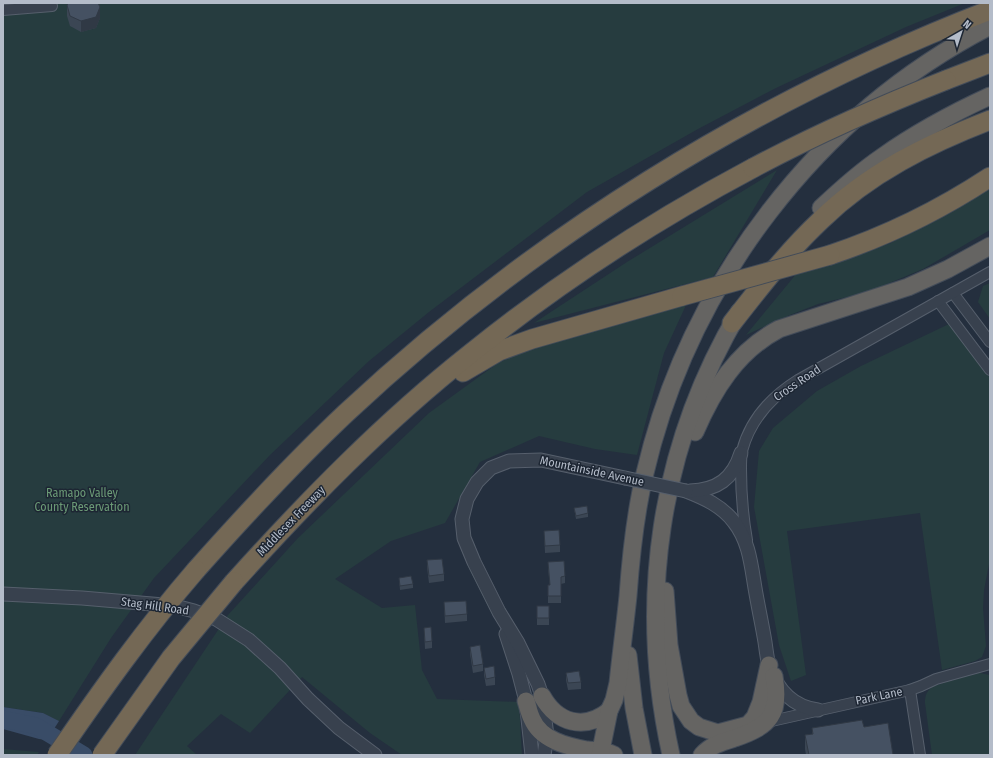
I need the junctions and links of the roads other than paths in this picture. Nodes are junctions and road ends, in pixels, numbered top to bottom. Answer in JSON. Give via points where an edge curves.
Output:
{"nodes":[{"id":1,"x":52,"y":6,"type":"dead end"},
{"id":2,"x":3,"y":10,"type":"edge"},
{"id":3,"x":990,"y":10,"type":"edge"},
{"id":4,"x":990,"y":26,"type":"edge"},
{"id":5,"x":990,"y":63,"type":"edge"},
{"id":6,"x":990,"y":96,"type":"edge"},
{"id":7,"x":990,"y":120,"type":"edge"},
{"id":8,"x":990,"y":177,"type":"edge"},
{"id":9,"x":990,"y":246,"type":"edge"},
{"id":10,"x":990,"y":272,"type":"edge"},
{"id":11,"x":953,"y":293,"type":"junction"},
{"id":12,"x":938,"y":301,"type":"junction"},
{"id":13,"x":732,"y":323,"type":"junction"},
{"id":14,"x":990,"y":342,"type":"edge"},
{"id":15,"x":990,"y":370,"type":"edge"},
{"id":16,"x":742,"y":453,"type":"junction"},
{"id":17,"x":350,"y":460,"type":"junction"},
{"id":18,"x":686,"y":491,"type":"junction"},
{"id":19,"x":666,"y":509,"type":"junction"},
{"id":20,"x":660,"y":539,"type":"junction"},
{"id":21,"x":749,"y":554,"type":"junction"},
{"id":22,"x":3,"y":594,"type":"edge"},
{"id":23,"x":628,"y":597,"type":"junction"},
{"id":24,"x":499,"y":612,"type":"junction"},
{"id":25,"x":990,"y":664,"type":"edge"},
{"id":26,"x":772,"y":671,"type":"junction"},
{"id":27,"x":910,"y":690,"type":"junction"},
{"id":28,"x":542,"y":696,"type":"junction"},
{"id":29,"x":526,"y":701,"type":"junction"},
{"id":30,"x":818,"y":710,"type":"junction"},
{"id":31,"x":609,"y":711,"type":"junction"},
{"id":32,"x":767,"y":722,"type":"junction"},
{"id":33,"x":748,"y":725,"type":"junction"},
{"id":34,"x":546,"y":736,"type":"junction"},
{"id":35,"x":596,"y":753,"type":"edge"},
{"id":36,"x":57,"y":755,"type":"edge"},
{"id":37,"x":102,"y":755,"type":"edge"},
{"id":38,"x":375,"y":755,"type":"edge"},
{"id":39,"x":532,"y":755,"type":"edge"},
{"id":40,"x":544,"y":755,"type":"edge"},
{"id":41,"x":643,"y":755,"type":"edge"},
{"id":42,"x":671,"y":755,"type":"edge"},
{"id":43,"x":702,"y":755,"type":"edge"},
{"id":44,"x":920,"y":755,"type":"edge"}],
"edges":[{"from":1,"to":2,"type":"street"},
{"from":3,"to":36,"type":"highway","bridge":true,"via":[[883,55],[771,110],[666,170],[560,239],[448,324],[367,393],[275,483],[196,570],[138,641]]},
{"from":4,"to":23,"type":"highway","via":[[919,68],[877,100],[830,142],[787,189],[735,262],[694,336],[661,416],[638,505]]},
{"from":5,"to":17,"type":"highway","bridge":true,"via":[[820,134],[753,168],[641,233],[528,309],[470,354],[391,421]]},
{"from":6,"to":13,"type":"highway","via":[[905,142],[838,192],[777,255]]},
{"from":7,"to":13,"type":"highway","via":[[912,154],[843,200],[792,250]]},
{"from":8,"to":17,"type":"highway","bridge":true,"via":[[948,203],[861,244],[538,337],[492,355],[454,378]]},
{"from":9,"to":19,"type":"highway","via":[[908,287],[779,329],[750,348],[724,378],[705,410]]},
{"from":10,"to":11,"type":"street","name":"Cross Road"},
{"from":11,"to":12,"type":"street","name":"Cross Road"},
{"from":11,"to":14,"type":"street"},
{"from":12,"to":15,"type":"street"},
{"from":12,"to":16,"type":"street","name":"Cross Road","via":[[798,380],[777,395],[759,414]]},
{"from":13,"to":19,"type":"highway","via":[[692,412],[679,450]]},
{"from":16,"to":18,"type":"street","name":"Mountainside Avenue","via":[[734,470],[720,484],[699,491]]},
{"from":16,"to":21,"type":"street","name":"Cross Road","via":[[744,513]]},
{"from":17,"to":37,"type":"highway","name":"Middlesex Freeway","bridge":true,"via":[[288,523],[192,631]]},
{"from":18,"to":21,"type":"street","name":"Mountainside Avenue","via":[[709,501],[726,513],[740,530]]},
{"from":18,"to":24,"type":"street","name":"Mountainside Avenue","bridge":true,"via":[[541,460],[509,461],[491,468],[477,482],[467,499],[462,519],[464,538]]},
{"from":19,"to":20,"type":"highway"},
{"from":20,"to":33,"type":"highway","via":[[674,679],[681,706],[691,721],[708,730],[718,732]]},
{"from":20,"to":42,"type":"highway","via":[[655,598],[656,654],[661,704]]},
{"from":21,"to":26,"type":"street","name":"Cross Road"},
{"from":22,"to":38,"type":"street","name":"Stag Hill Road","via":[[175,606],[216,619],[249,640],[308,699]]},
{"from":23,"to":31,"type":"highway","via":[[618,683]]},
{"from":23,"to":41,"type":"highway","via":[[631,682]]},
{"from":24,"to":28,"type":"street","name":"Mountainside Avenue","via":[[518,643]]},
{"from":24,"to":29,"type":"street","name":"Mountainside Avenue"},
{"from":25,"to":27,"type":"street","name":"Park Lane","via":[[936,679]]},
{"from":26,"to":30,"type":"street","via":[[786,695],[797,704]]},
{"from":26,"to":32,"type":"highway","via":[[777,701]]},
{"from":26,"to":33,"type":"highway","via":[[762,702]]},
{"from":27,"to":30,"type":"street","name":"Park Lane"},
{"from":27,"to":44,"type":"street"},
{"from":28,"to":31,"type":"highway","via":[[553,711],[569,721],[592,722]]},
{"from":28,"to":34,"type":"street","name":"Mountainside Avenue"},
{"from":29,"to":34,"type":"highway","via":[[532,720]]},
{"from":29,"to":39,"type":"street","name":"Mountainside Avenue"},
{"from":30,"to":32,"type":"street","name":"Park Lane"},
{"from":31,"to":35,"type":"highway"},
{"from":32,"to":33,"type":"highway"},
{"from":32,"to":43,"type":"highway","via":[[749,733],[716,744]]},
{"from":34,"to":35,"type":"highway"},
{"from":34,"to":40,"type":"street","name":"Mountainside Avenue"}]}
